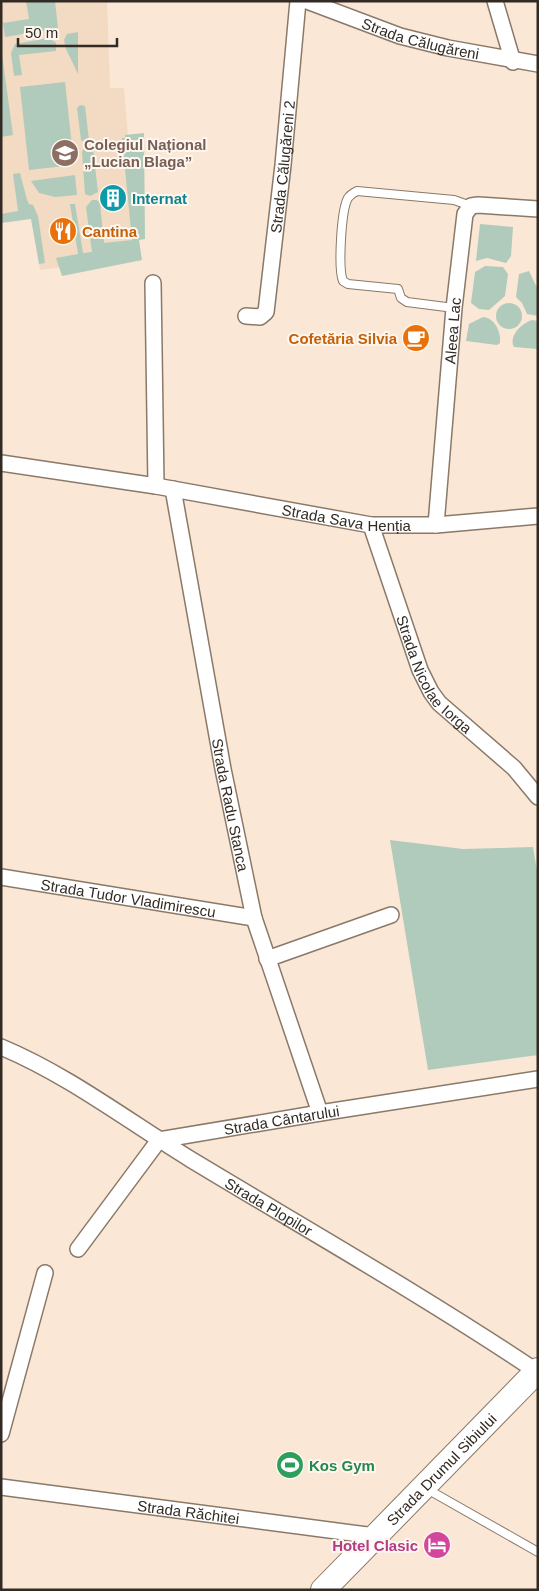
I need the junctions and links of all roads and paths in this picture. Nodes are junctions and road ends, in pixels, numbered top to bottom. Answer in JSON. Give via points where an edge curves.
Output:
{"nodes":[{"id":1,"x":298,"y":1,"type":"edge"},
{"id":2,"x":307,"y":1,"type":"edge"},
{"id":3,"x":495,"y":1,"type":"edge"},
{"id":4,"x":513,"y":62,"type":"junction"},
{"id":5,"x":538,"y":64,"type":"edge"},
{"id":6,"x":471,"y":206,"type":"junction"},
{"id":7,"x":538,"y":209,"type":"edge"},
{"id":8,"x":153,"y":283,"type":"dead end"},
{"id":9,"x":454,"y":308,"type":"junction"},
{"id":10,"x":246,"y":316,"type":"dead end"},
{"id":11,"x":1,"y":463,"type":"edge"},
{"id":12,"x":156,"y":486,"type":"junction"},
{"id":13,"x":173,"y":489,"type":"junction"},
{"id":14,"x":538,"y":516,"type":"edge"},
{"id":15,"x":370,"y":525,"type":"junction"},
{"id":16,"x":436,"y":525,"type":"junction"},
{"id":17,"x":538,"y":797,"type":"edge"},
{"id":18,"x":1,"y":877,"type":"edge"},
{"id":19,"x":391,"y":915,"type":"dead end"},
{"id":20,"x":254,"y":918,"type":"junction"},
{"id":21,"x":267,"y":959,"type":"junction"},
{"id":22,"x":1,"y":1047,"type":"edge"},
{"id":23,"x":538,"y":1079,"type":"edge"},
{"id":24,"x":320,"y":1112,"type":"junction"},
{"id":25,"x":159,"y":1140,"type":"junction"},
{"id":26,"x":78,"y":1249,"type":"dead end"},
{"id":27,"x":46,"y":1273,"type":"dead end"},
{"id":28,"x":537,"y":1370,"type":"edge"},
{"id":29,"x":1,"y":1434,"type":"edge"},
{"id":30,"x":1,"y":1487,"type":"edge"},
{"id":31,"x":423,"y":1487,"type":"junction"},
{"id":32,"x":375,"y":1536,"type":"junction"},
{"id":33,"x":538,"y":1552,"type":"edge"},
{"id":34,"x":323,"y":1590,"type":"edge"}],
"edges":[{"from":1,"to":10,"type":"street","name":"Strada Călugăreni 2","via":[[266,312],[260,317]]},
{"from":2,"to":4,"type":"street","name":"Strada Călugăreni","via":[[400,36]]},
{"from":3,"to":4,"type":"street"},
{"from":4,"to":5,"type":"street","name":"Strada Călugăreni"},
{"from":6,"to":7,"type":"street"},
{"from":6,"to":9,"type":"street","name":"Aleea Lac","via":[[465,214],[462,228]]},
{"from":6,"to":9,"type":"lane","via":[[454,200],[357,191],[351,194],[345,206],[339,263],[343,281],[398,289],[401,298],[407,302]]},
{"from":8,"to":12,"type":"street"},
{"from":9,"to":16,"type":"street","name":"Aleea Lac"},
{"from":11,"to":12,"type":"street","name":"Strada Sava Henția"},
{"from":12,"to":13,"type":"street","name":"Strada Sava Henția"},
{"from":13,"to":15,"type":"street","name":"Strada Sava Henția"},
{"from":13,"to":20,"type":"street","name":"Strada Radu Stanca","via":[[223,769]]},
{"from":14,"to":16,"type":"street","name":"Strada Sava Henția"},
{"from":15,"to":16,"type":"street","name":"Strada Sava Henția"},
{"from":15,"to":17,"type":"street","name":"Strada Nicolae Iorga","via":[[431,692],[514,768]]},
{"from":18,"to":20,"type":"street","name":"Strada Tudor Vladimirescu"},
{"from":19,"to":21,"type":"street"},
{"from":20,"to":21,"type":"street","name":"Strada Radu Stanca"},
{"from":21,"to":24,"type":"street","name":"Strada Radu Stanca"},
{"from":22,"to":25,"type":"street","name":"Strada Plopilor","via":[[35,1061]]},
{"from":23,"to":24,"type":"street","name":"Strada Cântarului"},
{"from":24,"to":25,"type":"street","name":"Strada Cântarului"},
{"from":25,"to":26,"type":"street"},
{"from":25,"to":28,"type":"street","name":"Strada Plopilor"},
{"from":27,"to":29,"type":"street"},
{"from":28,"to":31,"type":"main road","name":"Strada Drumul Sibiului"},
{"from":30,"to":32,"type":"street","name":"Strada Răchitei"},
{"from":31,"to":32,"type":"main road","name":"Strada Drumul Sibiului"},
{"from":31,"to":33,"type":"lane"},
{"from":32,"to":34,"type":"main road","name":"Strada Drumul Sibiului"}]}
